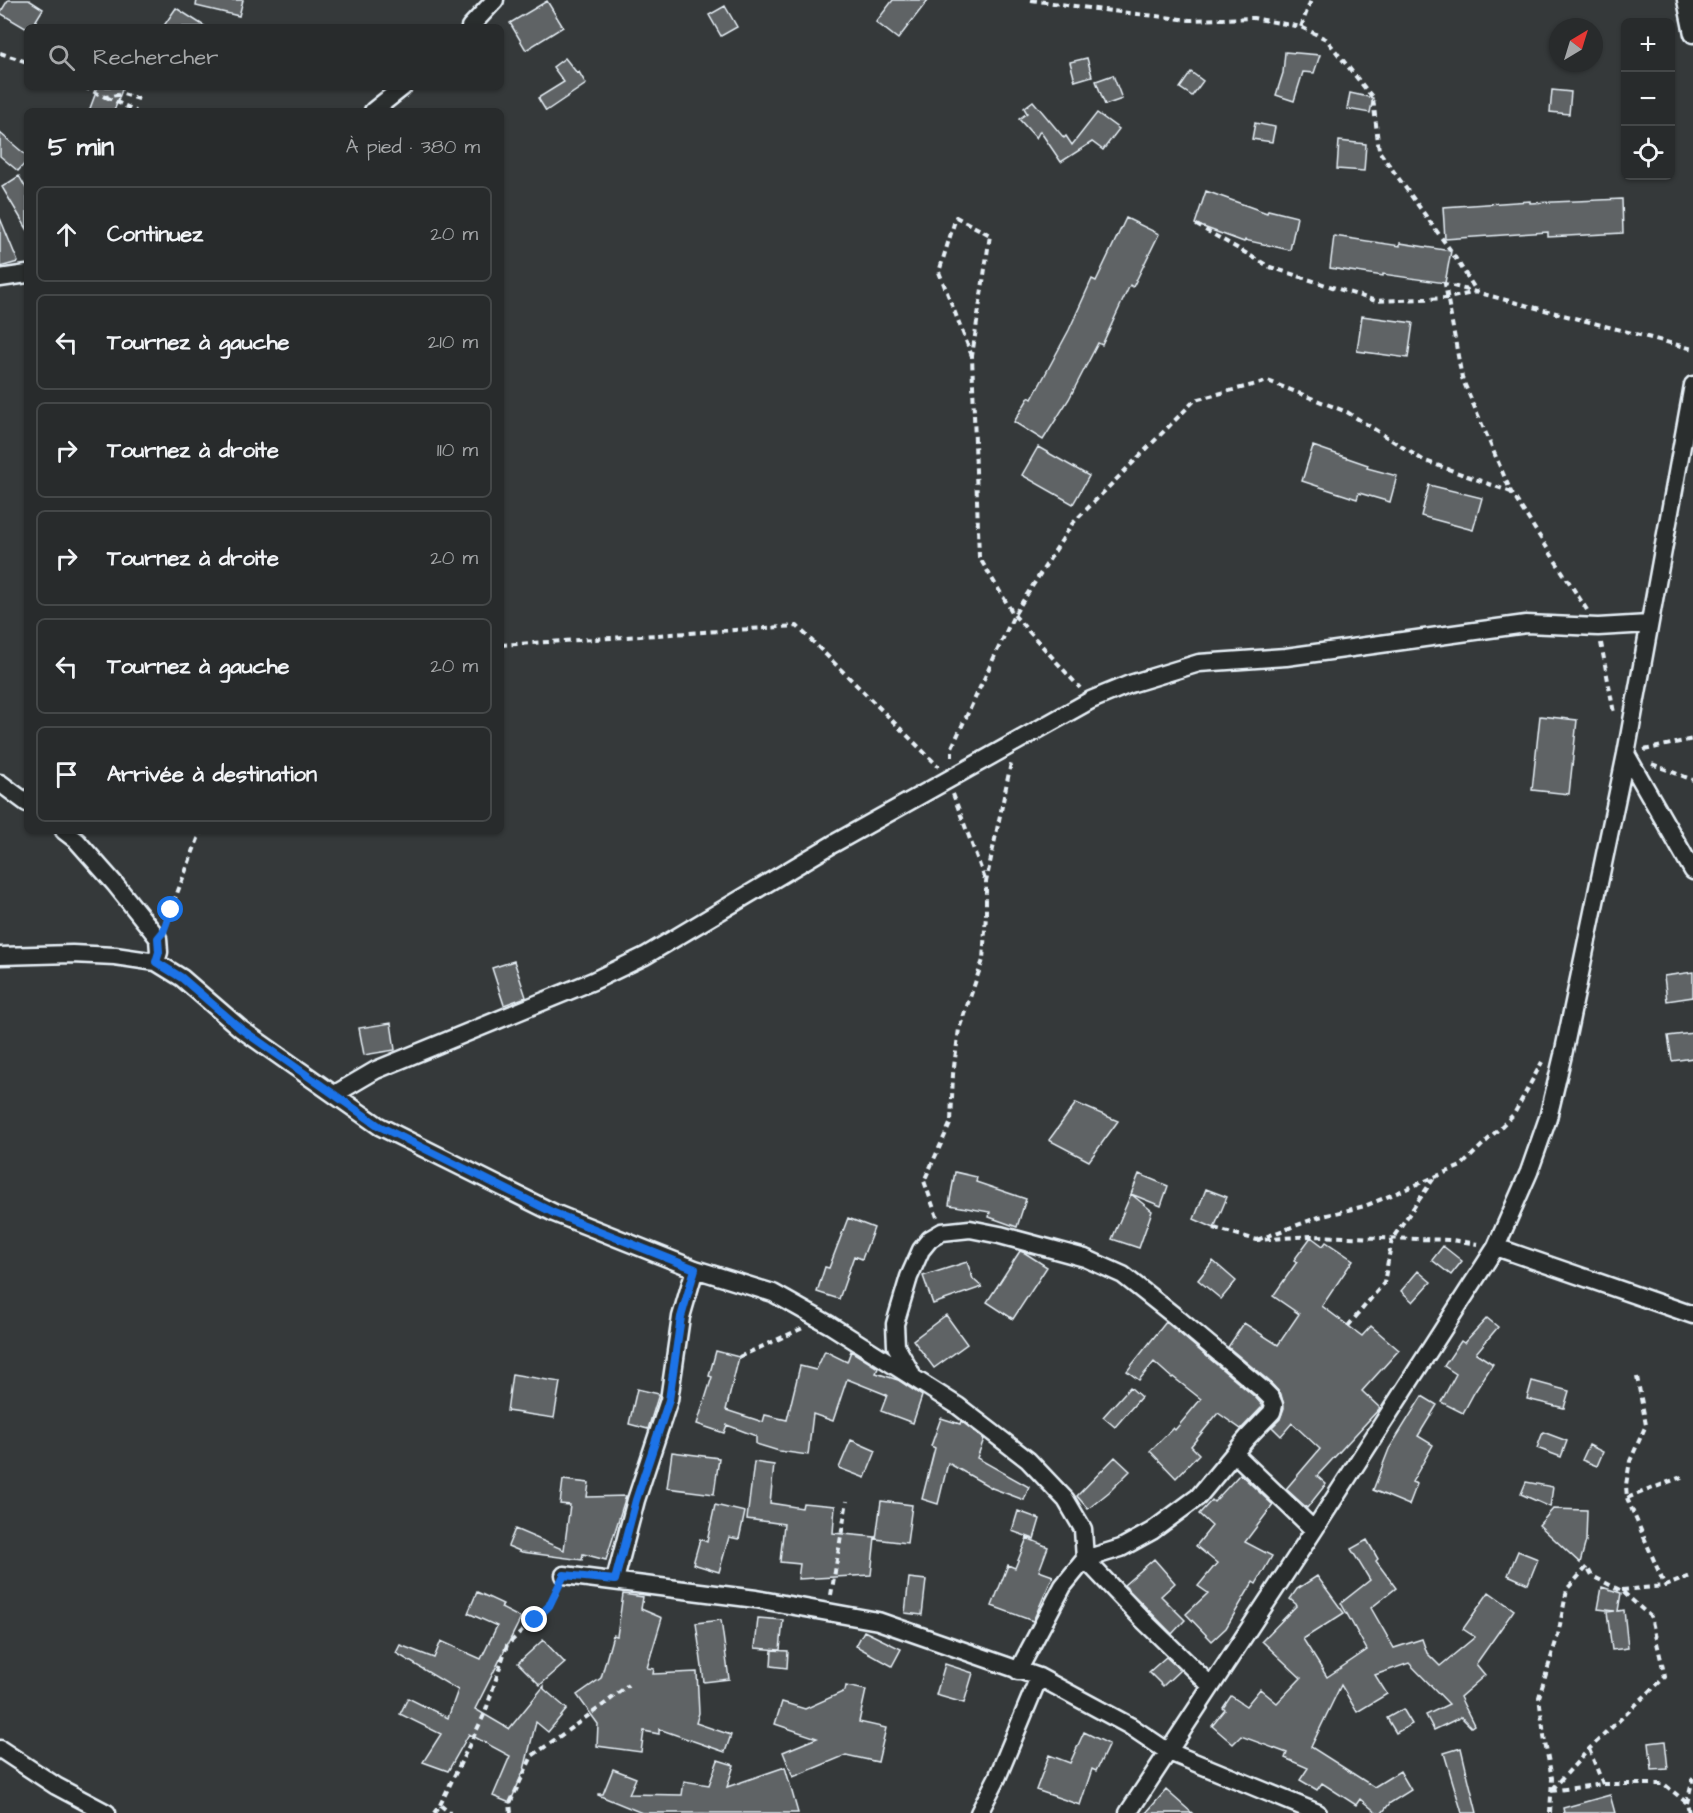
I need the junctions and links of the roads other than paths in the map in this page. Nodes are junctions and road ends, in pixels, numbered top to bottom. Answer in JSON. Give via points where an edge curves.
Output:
{"nodes":[{"id":1,"x":495,"y":0,"type":"edge"},
{"id":2,"x":1686,"y":0,"type":"edge"},
{"id":3,"x":473,"y":24,"type":"edge"},
{"id":4,"x":1693,"y":34,"type":"edge"},
{"id":5,"x":398,"y":90,"type":"edge"},
{"id":6,"x":377,"y":108,"type":"edge"},
{"id":7,"x":24,"y":274,"type":"edge"},
{"id":8,"x":0,"y":278,"type":"edge"},
{"id":9,"x":1693,"y":385,"type":"edge"},
{"id":10,"x":1649,"y":624,"type":"junction"},
{"id":11,"x":1626,"y":754,"type":"junction"},
{"id":12,"x":0,"y":783,"type":"edge"},
{"id":13,"x":24,"y":801,"type":"edge"},
{"id":14,"x":68,"y":834,"type":"edge"},
{"id":15,"x":1693,"y":871,"type":"edge"},
{"id":16,"x":0,"y":956,"type":"edge"},
{"id":17,"x":156,"y":962,"type":"junction"},
{"id":18,"x":335,"y":1094,"type":"junction"},
{"id":19,"x":1496,"y":1247,"type":"junction"},
{"id":20,"x":695,"y":1269,"type":"junction"},
{"id":21,"x":1693,"y":1315,"type":"edge"},
{"id":22,"x":912,"y":1376,"type":"junction"},
{"id":23,"x":1236,"y":1454,"type":"junction"},
{"id":24,"x":1314,"y":1530,"type":"junction"},
{"id":25,"x":1085,"y":1559,"type":"junction"},
{"id":26,"x":564,"y":1575,"type":"road end"},
{"id":27,"x":615,"y":1580,"type":"junction"},
{"id":28,"x":1018,"y":1671,"type":"junction"},
{"id":29,"x":1039,"y":1677,"type":"junction"},
{"id":30,"x":1210,"y":1685,"type":"junction"},
{"id":31,"x":0,"y":1749,"type":"edge"},
{"id":32,"x":1167,"y":1751,"type":"junction"},
{"id":33,"x":107,"y":1813,"type":"edge"},
{"id":34,"x":979,"y":1813,"type":"edge"},
{"id":35,"x":1128,"y":1813,"type":"edge"},
{"id":36,"x":1318,"y":1813,"type":"edge"}],
"edges":[{"from":1,"to":3,"type":"street"},
{"from":2,"to":4,"type":"street"},
{"from":5,"to":6,"type":"street"},
{"from":7,"to":8,"type":"street"},
{"from":9,"to":10,"type":"street"},
{"from":10,"to":11,"type":"street"},
{"from":10,"to":18,"type":"street","via":[[1526,624],[1286,657],[1199,663],[1130,684],[1090,700],[833,844],[645,956],[376,1070]]},
{"from":11,"to":15,"type":"street"},
{"from":11,"to":19,"type":"street","via":[[1548,1118],[1530,1172]]},
{"from":12,"to":13,"type":"street"},
{"from":14,"to":17,"type":"street","via":[[158,938]]},
{"from":16,"to":17,"type":"street","via":[[72,954]]},
{"from":17,"to":18,"type":"street","via":[[182,978],[241,1029]]},
{"from":18,"to":20,"type":"street","via":[[379,1126],[554,1213]]},
{"from":19,"to":21,"type":"street"},
{"from":19,"to":24,"type":"street"},
{"from":20,"to":22,"type":"street","via":[[773,1293]]},
{"from":20,"to":27,"type":"street","via":[[681,1317],[669,1400]]},
{"from":22,"to":23,"type":"street","via":[[896,1346],[895,1324],[921,1250],[942,1232],[969,1229],[1000,1235],[1085,1258],[1123,1275],[1262,1389],[1271,1398],[1272,1412]]},
{"from":22,"to":25,"type":"street","via":[[1028,1460],[1066,1500],[1083,1528]]},
{"from":23,"to":24,"type":"street"},
{"from":23,"to":25,"type":"street","via":[[1198,1497],[1152,1531],[1121,1548]]},
{"from":24,"to":30,"type":"street"},
{"from":25,"to":28,"type":"street","via":[[1063,1586]]},
{"from":25,"to":30,"type":"street"},
{"from":26,"to":27,"type":"street"},
{"from":27,"to":28,"type":"street","via":[[878,1621]]},
{"from":28,"to":29,"type":"street"},
{"from":29,"to":32,"type":"street","via":[[1130,1726]]},
{"from":29,"to":34,"type":"street"},
{"from":30,"to":32,"type":"street"},
{"from":31,"to":33,"type":"street","via":[[56,1786]]},
{"from":32,"to":35,"type":"street"},
{"from":32,"to":36,"type":"street"}]}
